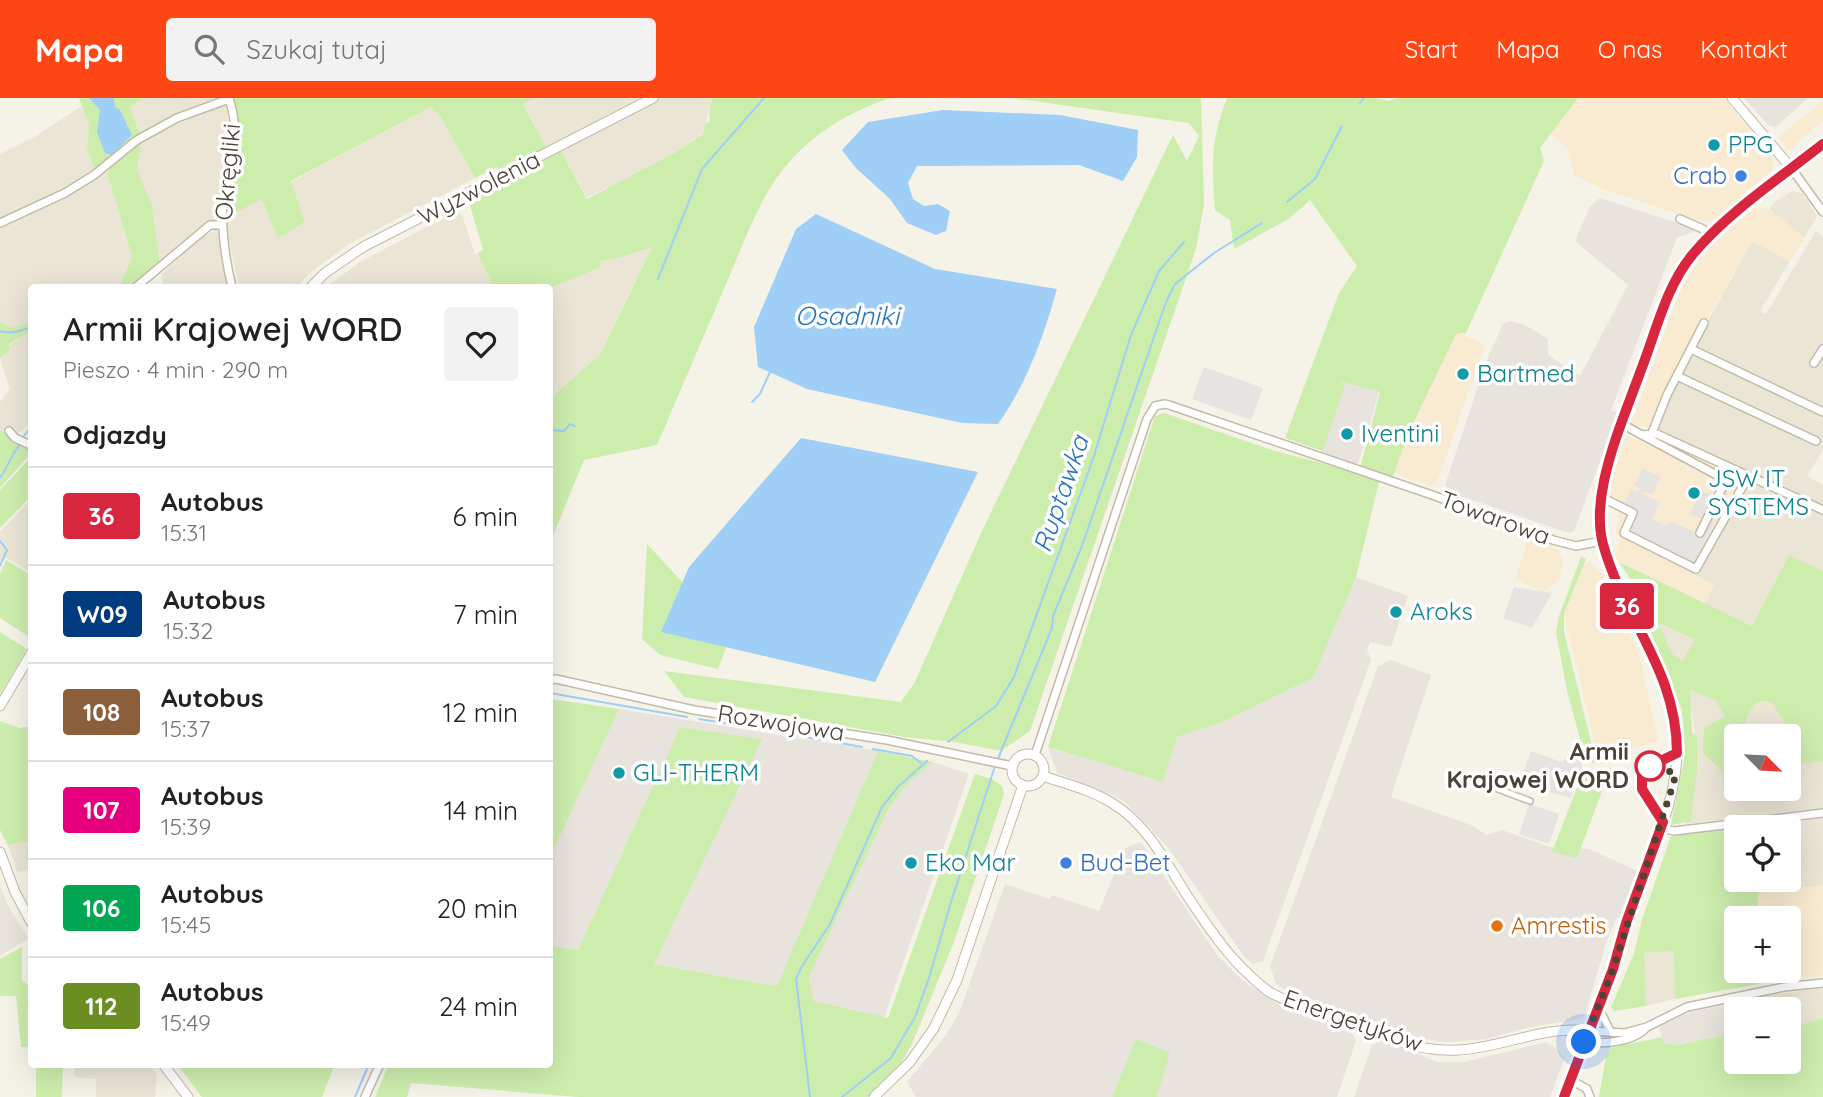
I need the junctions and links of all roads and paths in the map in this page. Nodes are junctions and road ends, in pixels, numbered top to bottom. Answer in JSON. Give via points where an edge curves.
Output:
{"nodes":[{"id":1,"x":229,"y":98,"type":"edge"},
{"id":2,"x":653,"y":98,"type":"edge"},
{"id":3,"x":1732,"y":98,"type":"edge"},
{"id":4,"x":1823,"y":144,"type":"edge"},
{"id":5,"x":1792,"y":169,"type":"junction"},
{"id":6,"x":1823,"y":212,"type":"edge"},
{"id":7,"x":1680,"y":219,"type":"dead end"},
{"id":8,"x":0,"y":223,"type":"edge"},
{"id":9,"x":221,"y":225,"type":"junction"},
{"id":10,"x":1709,"y":237,"type":"junction"},
{"id":11,"x":140,"y":284,"type":"edge"},
{"id":12,"x":231,"y":284,"type":"edge"},
{"id":13,"x":314,"y":284,"type":"edge"},
{"id":14,"x":1704,"y":323,"type":"dead end"},
{"id":15,"x":1691,"y":349,"type":"junction"},
{"id":16,"x":1823,"y":349,"type":"edge"},
{"id":17,"x":1814,"y":363,"type":"dead end"},
{"id":18,"x":1677,"y":376,"type":"junction"},
{"id":19,"x":1823,"y":412,"type":"edge"},
{"id":20,"x":1622,"y":424,"type":"junction"},
{"id":21,"x":9,"y":431,"type":"dead end"},
{"id":22,"x":1652,"y":433,"type":"junction"},
{"id":23,"x":1642,"y":435,"type":"junction"},
{"id":24,"x":1816,"y":441,"type":"dead end"},
{"id":25,"x":28,"y":444,"type":"edge"},
{"id":26,"x":1748,"y":477,"type":"junction"},
{"id":27,"x":1601,"y":497,"type":"junction"},
{"id":28,"x":1823,"y":510,"type":"edge"},
{"id":29,"x":1700,"y":533,"type":"dead end"},
{"id":30,"x":1602,"y":541,"type":"junction"},
{"id":31,"x":28,"y":659,"type":"edge"},
{"id":32,"x":553,"y":680,"type":"edge"},
{"id":33,"x":0,"y":706,"type":"edge"},
{"id":34,"x":1035,"y":755,"type":"junction"},
{"id":35,"x":1007,"y":765,"type":"junction"},
{"id":36,"x":1043,"y":776,"type":"junction"},
{"id":37,"x":1021,"y":784,"type":"junction"},
{"id":38,"x":1487,"y":785,"type":"dead end"},
{"id":39,"x":1531,"y":801,"type":"dead end"},
{"id":40,"x":1823,"y":813,"type":"edge"},
{"id":41,"x":1661,"y":828,"type":"junction"},
{"id":42,"x":0,"y":852,"type":"edge"},
{"id":43,"x":28,"y":916,"type":"edge"},
{"id":44,"x":1823,"y":983,"type":"edge"},
{"id":45,"x":1598,"y":1007,"type":"junction"},
{"id":46,"x":1647,"y":1027,"type":"junction"},
{"id":47,"x":1588,"y":1031,"type":"junction"},
{"id":48,"x":1610,"y":1031,"type":"junction"},
{"id":49,"x":1584,"y":1042,"type":"junction"},
{"id":50,"x":166,"y":1068,"type":"edge"},
{"id":51,"x":378,"y":1068,"type":"edge"},
{"id":52,"x":1570,"y":1080,"type":"junction"},
{"id":53,"x":188,"y":1097,"type":"edge"},
{"id":54,"x":365,"y":1097,"type":"edge"},
{"id":55,"x":874,"y":1097,"type":"edge"},
{"id":56,"x":1564,"y":1097,"type":"edge"},
{"id":57,"x":1590,"y":1097,"type":"edge"}],
"edges":[{"from":1,"to":8,"type":"street","via":[[177,118],[137,140],[65,193]]},
{"from":1,"to":9,"type":"street","name":"Okręgliki","via":[[236,138]]},
{"from":2,"to":13,"type":"street","name":"Wyzwolenia","via":[[363,247]]},
{"from":3,"to":5,"type":"street"},
{"from":4,"to":5,"type":"street"},
{"from":5,"to":6,"type":"street"},
{"from":5,"to":10,"type":"street"},
{"from":7,"to":10,"type":"street","via":[[1703,229]]},
{"from":9,"to":11,"type":"street","via":[[210,225]]},
{"from":9,"to":12,"type":"street","name":"Okręgliki"},
{"from":10,"to":20,"type":"street","via":[[1676,279]]},
{"from":14,"to":15,"type":"street"},
{"from":15,"to":18,"type":"street"},
{"from":15,"to":19,"type":"street"},
{"from":16,"to":17,"type":"street"},
{"from":18,"to":22,"type":"street"},
{"from":18,"to":24,"type":"street"},
{"from":20,"to":23,"type":"street"},
{"from":20,"to":27,"type":"street"},
{"from":21,"to":25,"type":"street"},
{"from":22,"to":23,"type":"street"},
{"from":22,"to":26,"type":"street"},
{"from":23,"to":29,"type":"street","via":[[1726,480]]},
{"from":26,"to":27,"type":"street","via":[[1696,569],[1624,533],[1633,513]]},
{"from":26,"to":28,"type":"street"},
{"from":27,"to":30,"type":"street"},
{"from":30,"to":34,"type":"street","name":"Towarowa","via":[[1579,546],[1564,543],[1170,405],[1155,406]]},
{"from":30,"to":41,"type":"street","via":[[1616,583],[1664,678],[1676,723],[1674,782]]},
{"from":31,"to":33,"type":"street"},
{"from":32,"to":35,"type":"street","name":"Rozwojowa"},
{"from":34,"to":35,"type":"street","via":[[1021,755]]},
{"from":34,"to":36,"type":"street","via":[[1042,762]]},
{"from":35,"to":37,"type":"street"},
{"from":36,"to":37,"type":"street","via":[[1031,786]]},
{"from":36,"to":47,"type":"street","name":"Energetyków","via":[[1113,803],[1128,816],[1162,856],[1232,958],[1271,993],[1388,1037],[1443,1049],[1482,1047],[1562,1030]]},
{"from":37,"to":55,"type":"street","via":[[957,980],[934,1028],[910,1062]]},
{"from":38,"to":39,"type":"street"},
{"from":40,"to":41,"type":"street","via":[[1674,831]]},
{"from":41,"to":45,"type":"street"},
{"from":42,"to":43,"type":"street"},
{"from":44,"to":46,"type":"street","via":[[1687,1007]]},
{"from":45,"to":47,"type":"street"},
{"from":45,"to":48,"type":"street"},
{"from":46,"to":48,"type":"street","via":[[1625,1033]]},
{"from":46,"to":49,"type":"street","via":[[1624,1039]]},
{"from":47,"to":48,"type":"street"},
{"from":47,"to":49,"type":"street"},
{"from":49,"to":52,"type":"street"},
{"from":50,"to":53,"type":"street"},
{"from":51,"to":54,"type":"street"},
{"from":52,"to":56,"type":"street"},
{"from":52,"to":57,"type":"street","via":[[1587,1089]]}]}
